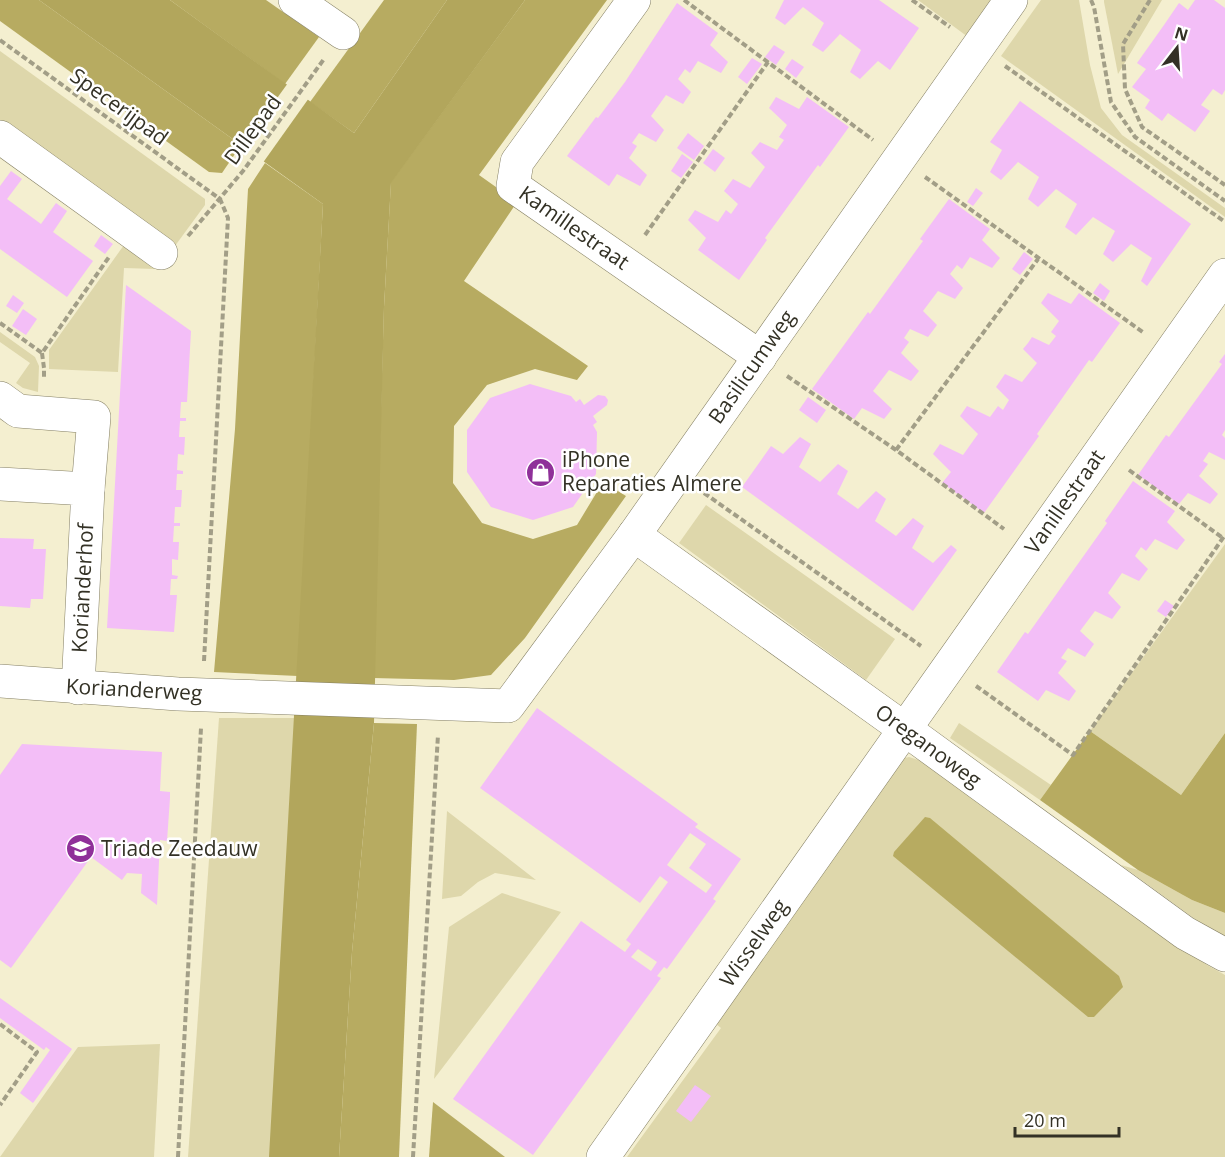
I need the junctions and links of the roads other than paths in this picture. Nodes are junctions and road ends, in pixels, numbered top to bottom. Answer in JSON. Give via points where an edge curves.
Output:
{"nodes":[{"id":1,"x":295,"y":0,"type":"edge"},
{"id":2,"x":634,"y":0,"type":"edge"},
{"id":3,"x":1011,"y":0,"type":"edge"},
{"id":4,"x":343,"y":33,"type":"dead end"},
{"id":5,"x":0,"y":137,"type":"edge"},
{"id":6,"x":161,"y":253,"type":"dead end"},
{"id":7,"x":1225,"y":275,"type":"edge"},
{"id":8,"x":759,"y":357,"type":"junction"},
{"id":9,"x":0,"y":399,"type":"edge"},
{"id":10,"x":0,"y":484,"type":"edge"},
{"id":11,"x":88,"y":489,"type":"junction"},
{"id":12,"x":633,"y":535,"type":"junction"},
{"id":13,"x":0,"y":681,"type":"edge"},
{"id":14,"x":78,"y":688,"type":"junction"},
{"id":15,"x":389,"y":702,"type":"joint"},
{"id":16,"x":906,"y":730,"type":"junction"},
{"id":17,"x":1225,"y":955,"type":"edge"},
{"id":18,"x":603,"y":1157,"type":"edge"}],
"edges":[{"from":1,"to":4,"type":"street"},
{"from":2,"to":8,"type":"street","name":"Kamillestraat","via":[[517,162],[513,186]]},
{"from":3,"to":8,"type":"street","name":"Basilicumweg"},
{"from":5,"to":6,"type":"street"},
{"from":7,"to":16,"type":"street","name":"Vanillestraat"},
{"from":8,"to":12,"type":"street","name":"Basilicumweg"},
{"from":9,"to":11,"type":"street","name":"Korianderhof","via":[[18,411],[94,417]]},
{"from":10,"to":11,"type":"street"},
{"from":11,"to":14,"type":"street","name":"Korianderhof"},
{"from":12,"to":15,"type":"street","name":"Basilicumweg","via":[[508,706]]},
{"from":12,"to":16,"type":"street","name":"Oreganoweg"},
{"from":13,"to":14,"type":"street","name":"Korianderweg"},
{"from":14,"to":15,"type":"street","name":"Korianderweg"},
{"from":16,"to":17,"type":"street","name":"Oreganoweg","via":[[1185,933]]},
{"from":16,"to":18,"type":"street","name":"Wisselweg"}]}
